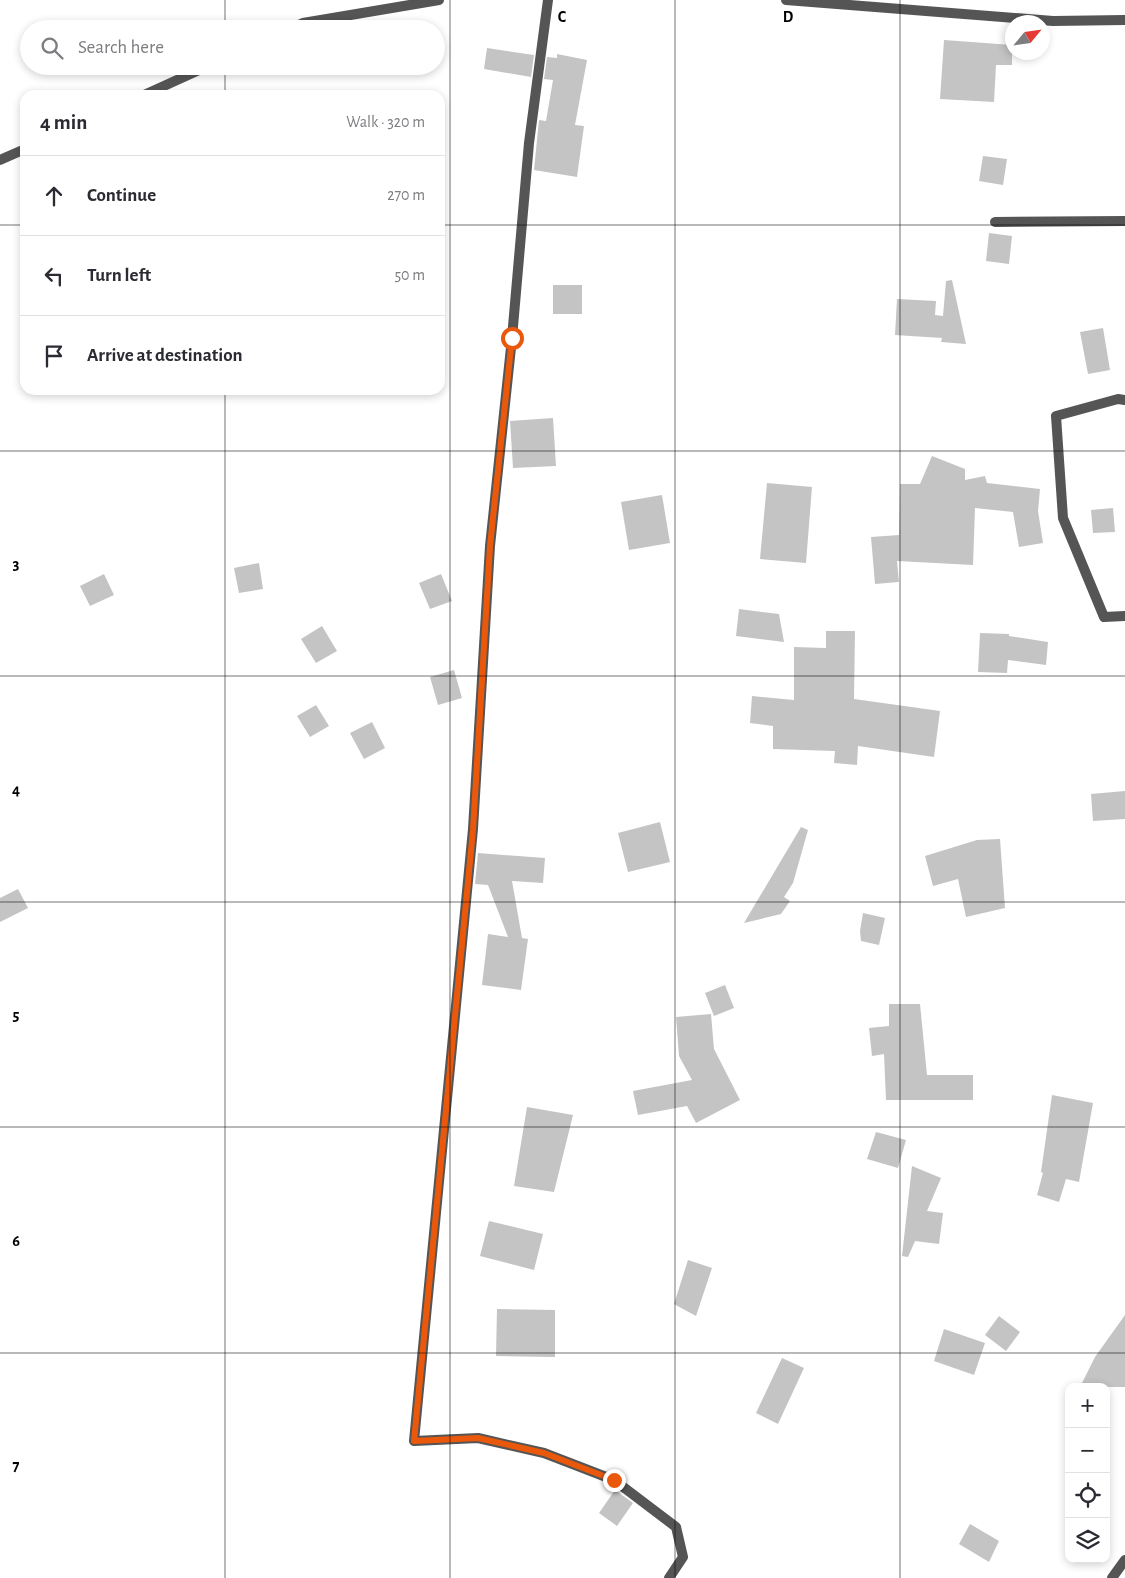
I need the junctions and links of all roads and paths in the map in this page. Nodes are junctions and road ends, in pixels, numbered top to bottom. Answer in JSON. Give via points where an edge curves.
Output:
{"nodes":[{"id":1,"x":439,"y":0,"type":"edge"},
{"id":2,"x":548,"y":0,"type":"edge"},
{"id":3,"x":786,"y":0,"type":"edge"},
{"id":4,"x":321,"y":20,"type":"edge"},
{"id":5,"x":1125,"y":20,"type":"edge"},
{"id":6,"x":188,"y":75,"type":"edge"},
{"id":7,"x":155,"y":90,"type":"edge"},
{"id":8,"x":20,"y":151,"type":"edge"},
{"id":9,"x":0,"y":160,"type":"edge"},
{"id":10,"x":1125,"y":221,"type":"edge"},
{"id":11,"x":995,"y":222,"type":"dead end"},
{"id":12,"x":1125,"y":400,"type":"edge"},
{"id":13,"x":1125,"y":616,"type":"edge"},
{"id":14,"x":1125,"y":1560,"type":"edge"},
{"id":15,"x":669,"y":1578,"type":"edge"},
{"id":16,"x":1112,"y":1578,"type":"edge"}],
"edges":[{"from":1,"to":4,"type":"street"},
{"from":2,"to":15,"type":"street","via":[[529,144],[490,546],[473,830],[414,1441],[478,1438],[544,1453],[614,1480],[676,1527],[683,1557]]},
{"from":3,"to":5,"type":"street","via":[[1053,21]]},
{"from":6,"to":7,"type":"street"},
{"from":8,"to":9,"type":"street"},
{"from":10,"to":11,"type":"street"},
{"from":12,"to":13,"type":"street","via":[[1118,399],[1056,416],[1063,518],[1104,617]]},
{"from":14,"to":16,"type":"street"}]}
